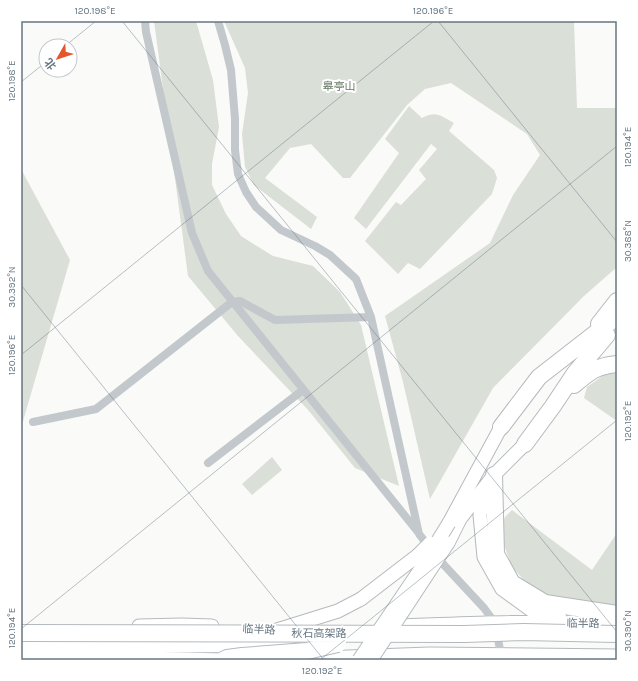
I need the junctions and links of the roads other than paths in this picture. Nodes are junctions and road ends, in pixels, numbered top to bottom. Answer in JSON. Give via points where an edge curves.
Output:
{"nodes":[{"id":1,"x":145,"y":21,"type":"edge"},
{"id":2,"x":218,"y":21,"type":"edge"},
{"id":3,"x":232,"y":302,"type":"junction"},
{"id":4,"x":617,"y":302,"type":"edge"},
{"id":5,"x":371,"y":317,"type":"junction"},
{"id":6,"x":617,"y":318,"type":"edge"},
{"id":7,"x":617,"y":326,"type":"edge"},
{"id":8,"x":586,"y":342,"type":"junction"},
{"id":9,"x":617,"y":364,"type":"edge"},
{"id":10,"x":303,"y":390,"type":"junction"},
{"id":11,"x":553,"y":406,"type":"junction"},
{"id":12,"x":33,"y":422,"type":"dead end"},
{"id":13,"x":501,"y":427,"type":"joint"},
{"id":14,"x":525,"y":444,"type":"joint"},
{"id":15,"x":208,"y":463,"type":"dead end"},
{"id":16,"x":494,"y":475,"type":"junction"},
{"id":17,"x":449,"y":523,"type":"junction"},
{"id":18,"x":419,"y":534,"type":"junction"},
{"id":19,"x":617,"y":614,"type":"edge"},
{"id":20,"x":495,"y":623,"type":"junction"},
{"id":21,"x":594,"y":623,"type":"junction"},
{"id":22,"x":617,"y":624,"type":"edge"},
{"id":23,"x":21,"y":629,"type":"edge"},
{"id":24,"x":275,"y":630,"type":"junction"},
{"id":25,"x":21,"y":633,"type":"edge"},
{"id":26,"x":617,"y":634,"type":"edge"},
{"id":27,"x":338,"y":644,"type":"junction"},
{"id":28,"x":617,"y":644,"type":"edge"},
{"id":29,"x":24,"y":651,"type":"edge"},
{"id":30,"x":501,"y":655,"type":"junction"},
{"id":31,"x":617,"y":656,"type":"edge"},
{"id":32,"x":399,"y":658,"type":"edge"},
{"id":33,"x":64,"y":660,"type":"edge"},
{"id":34,"x":223,"y":660,"type":"edge"},
{"id":35,"x":262,"y":660,"type":"edge"},
{"id":36,"x":359,"y":660,"type":"edge"},
{"id":37,"x":370,"y":660,"type":"edge"}],
"edges":[{"from":1,"to":3,"type":"street","via":[[192,233],[208,271]]},
{"from":2,"to":5,"type":"street","via":[[231,70],[238,174],[246,192],[256,207],[281,230],[330,255],[356,279]]},
{"from":3,"to":5,"type":"street","via":[[240,301],[275,320]]},
{"from":3,"to":10,"type":"street"},
{"from":3,"to":12,"type":"street","via":[[96,409]]},
{"from":4,"to":8,"type":"highway"},
{"from":5,"to":18,"type":"street"},
{"from":6,"to":8,"type":"highway"},
{"from":7,"to":11,"type":"highway","via":[[602,339],[575,372]]},
{"from":8,"to":13,"type":"highway","via":[[539,377]]},
{"from":9,"to":11,"type":"highway","via":[[591,370]]},
{"from":10,"to":15,"type":"street"},
{"from":10,"to":18,"type":"street"},
{"from":11,"to":14,"type":"highway"},
{"from":13,"to":17,"type":"main road"},
{"from":14,"to":16,"type":"main road"},
{"from":16,"to":19,"type":"highway","via":[[496,554],[512,583],[545,603]]},
{"from":16,"to":21,"type":"main road","via":[[482,502],[480,515],[484,558],[502,589],[531,610],[557,618]]},
{"from":16,"to":37,"type":"main road","bridge":true,"via":[[460,519],[448,543]]},
{"from":17,"to":24,"type":"main road","bridge":true,"via":[[417,556],[361,599],[338,611]]},
{"from":17,"to":36,"type":"main road","bridge":true},
{"from":18,"to":20,"type":"street"},
{"from":20,"to":21,"type":"main road","name":"临半路"},
{"from":20,"to":24,"type":"main road","name":"临半路"},
{"from":20,"to":30,"type":"street"},
{"from":21,"to":22,"type":"main road","name":"临半路"},
{"from":23,"to":24,"type":"main road","name":"临半路","via":[[182,625]]},
{"from":25,"to":26,"type":"highway","name":"秋石高架路","bridge":true},
{"from":27,"to":28,"type":"highway","name":"秋石高架路","bridge":true},
{"from":27,"to":29,"type":"highway","name":"秋石高架路","bridge":true},
{"from":27,"to":34,"type":"highway","bridge":true,"via":[[307,651]]},
{"from":29,"to":33,"type":"main road"},
{"from":29,"to":34,"type":"main road"},
{"from":30,"to":31,"type":"main road"},
{"from":30,"to":32,"type":"main road"},
{"from":32,"to":35,"type":"main road"}]}
